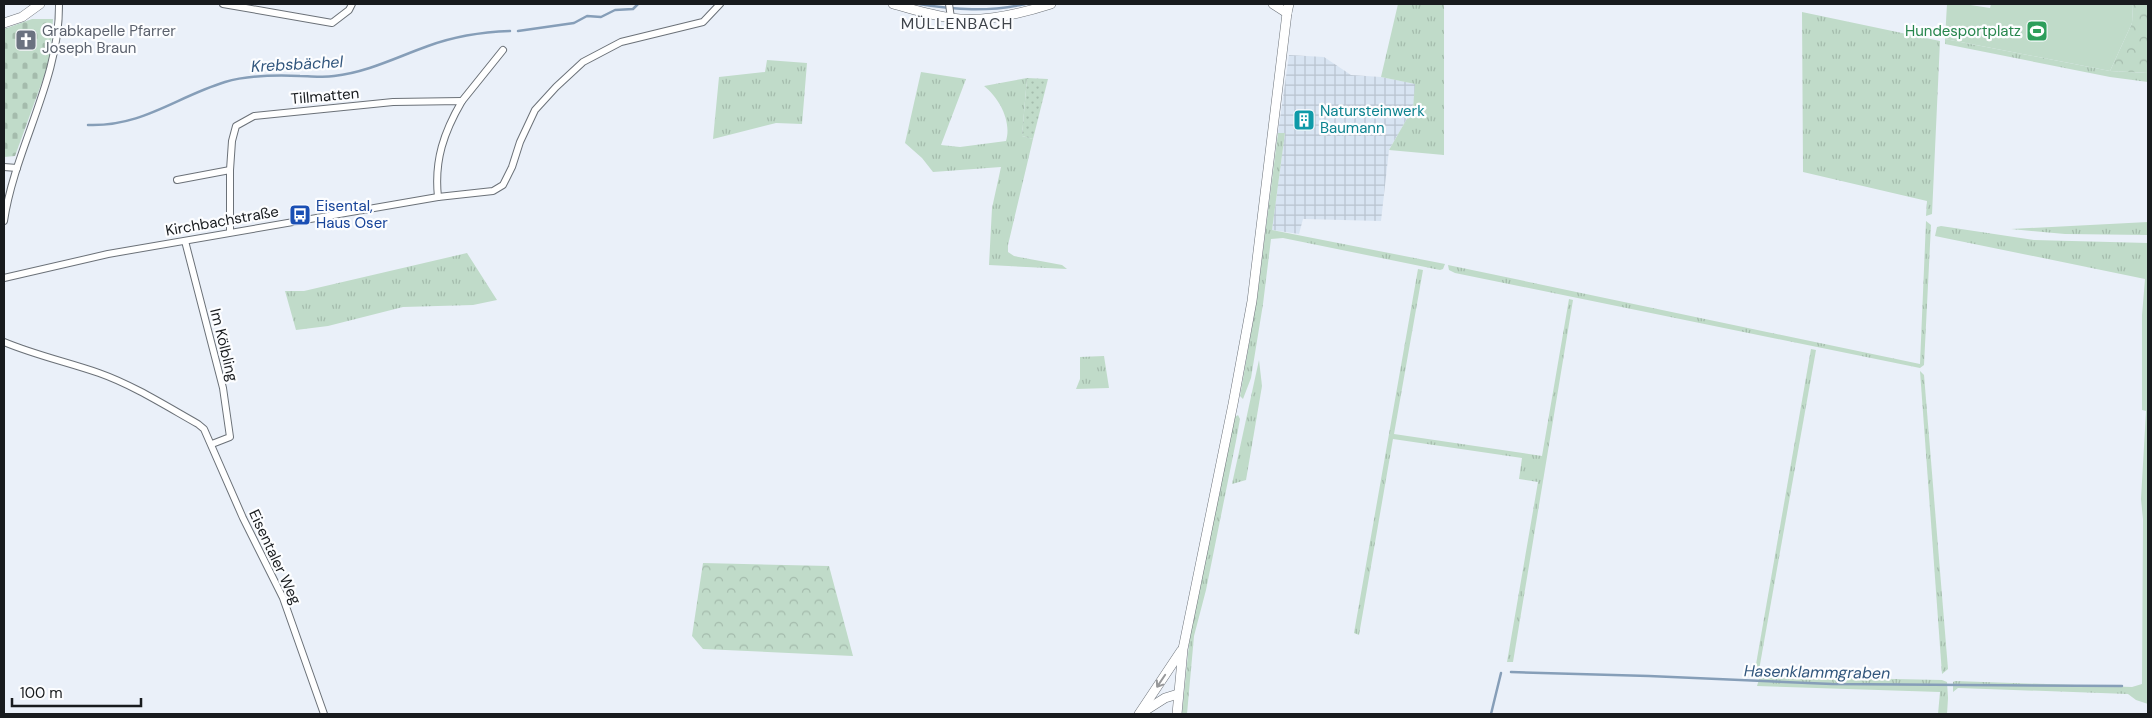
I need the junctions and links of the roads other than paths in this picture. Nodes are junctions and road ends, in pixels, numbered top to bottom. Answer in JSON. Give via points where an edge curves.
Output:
{"nodes":[{"id":1,"x":40,"y":4,"type":"edge"},
{"id":2,"x":59,"y":4,"type":"edge"},
{"id":3,"x":223,"y":4,"type":"edge"},
{"id":4,"x":352,"y":4,"type":"edge"},
{"id":5,"x":720,"y":4,"type":"edge"},
{"id":6,"x":893,"y":4,"type":"edge"},
{"id":7,"x":1051,"y":4,"type":"edge"},
{"id":8,"x":1273,"y":4,"type":"edge"},
{"id":9,"x":1288,"y":8,"type":"edge"},
{"id":10,"x":950,"y":10,"type":"edge"},
{"id":11,"x":4,"y":23,"type":"edge"},
{"id":12,"x":503,"y":50,"type":"dead end"},
{"id":13,"x":462,"y":100,"type":"junction"},
{"id":14,"x":4,"y":168,"type":"edge"},
{"id":15,"x":17,"y":168,"type":"junction"},
{"id":16,"x":230,"y":170,"type":"junction"},
{"id":17,"x":177,"y":180,"type":"dead end"},
{"id":18,"x":438,"y":197,"type":"junction"},
{"id":19,"x":4,"y":221,"type":"edge"},
{"id":20,"x":230,"y":232,"type":"junction"},
{"id":21,"x":185,"y":241,"type":"junction"},
{"id":22,"x":4,"y":278,"type":"edge"},
{"id":23,"x":4,"y":342,"type":"edge"},
{"id":24,"x":212,"y":444,"type":"junction"},
{"id":25,"x":1183,"y":648,"type":"junction"},
{"id":26,"x":1178,"y":694,"type":"junction"},
{"id":27,"x":324,"y":714,"type":"edge"},
{"id":28,"x":1140,"y":714,"type":"edge"},
{"id":29,"x":1177,"y":714,"type":"edge"}],
"edges":[{"from":1,"to":11,"type":"street","via":[[22,17]]},
{"from":2,"to":15,"type":"street","via":[[59,36],[55,54]]},
{"from":3,"to":4,"type":"street","via":[[332,23]]},
{"from":5,"to":18,"type":"street","name":"Kirchbachstraße","via":[[702,22],[621,42],[583,62],[536,110],[503,184],[493,190]]},
{"from":6,"to":10,"type":"street"},
{"from":7,"to":10,"type":"street","via":[[978,19]]},
{"from":8,"to":9,"type":"street"},
{"from":9,"to":25,"type":"street","via":[[1252,301]]},
{"from":12,"to":13,"type":"street"},
{"from":13,"to":16,"type":"street","name":"Tillmatten","via":[[393,102],[254,116],[236,126]]},
{"from":13,"to":18,"type":"street","via":[[448,124],[441,147],[436,179]]},
{"from":14,"to":15,"type":"street"},
{"from":15,"to":19,"type":"street"},
{"from":16,"to":17,"type":"street"},
{"from":16,"to":20,"type":"street","name":"Tillmatten"},
{"from":18,"to":20,"type":"street","name":"Kirchbachstraße"},
{"from":20,"to":21,"type":"street","name":"Kirchbachstraße"},
{"from":21,"to":22,"type":"street","name":"Kirchbachstraße","via":[[108,254]]},
{"from":21,"to":24,"type":"street","name":"Im Kölbling","via":[[223,388],[230,437]]},
{"from":23,"to":24,"type":"street","name":"Eisentaler Weg","via":[[117,380],[198,424]]},
{"from":24,"to":27,"type":"street","name":"Eisentaler Weg","via":[[255,545],[283,598]]},
{"from":25,"to":26,"type":"street"},
{"from":25,"to":28,"type":"street","one_way":true},
{"from":26,"to":28,"type":"street","via":[[1165,698]]},
{"from":26,"to":29,"type":"street"}]}
